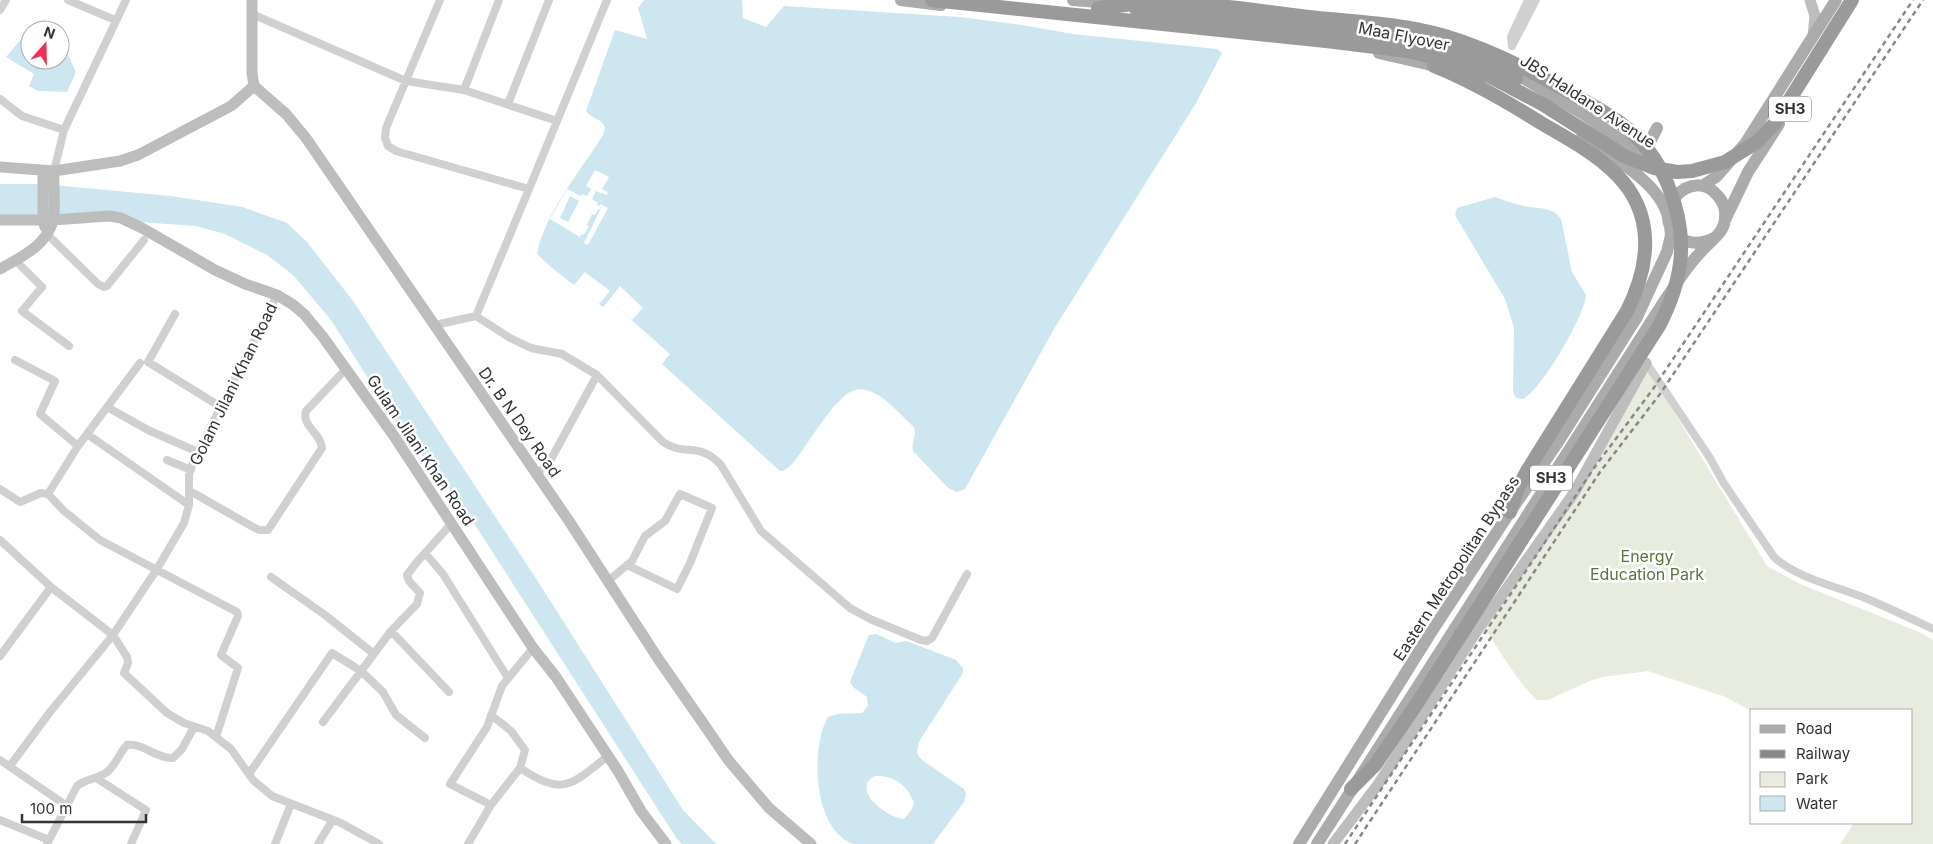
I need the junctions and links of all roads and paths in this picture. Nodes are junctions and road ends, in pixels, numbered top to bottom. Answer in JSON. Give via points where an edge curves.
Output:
{"nodes":[{"id":1,"x":6,"y":0,"type":"edge"},
{"id":2,"x":68,"y":0,"type":"edge"},
{"id":3,"x":126,"y":0,"type":"edge"},
{"id":4,"x":252,"y":0,"type":"edge"},
{"id":5,"x":440,"y":0,"type":"edge"},
{"id":6,"x":499,"y":0,"type":"edge"},
{"id":7,"x":549,"y":0,"type":"edge"},
{"id":8,"x":607,"y":0,"type":"edge"},
{"id":9,"x":903,"y":0,"type":"edge"},
{"id":10,"x":932,"y":0,"type":"edge"},
{"id":11,"x":1026,"y":0,"type":"edge"},
{"id":12,"x":1073,"y":0,"type":"edge"},
{"id":13,"x":1528,"y":0,"type":"edge"},
{"id":14,"x":1536,"y":0,"type":"edge"},
{"id":15,"x":1810,"y":0,"type":"edge"},
{"id":16,"x":1836,"y":0,"type":"edge"},
{"id":17,"x":1846,"y":0,"type":"edge"},
{"id":18,"x":1852,"y":0,"type":"edge"},
{"id":19,"x":1859,"y":0,"type":"edge"},
{"id":20,"x":1098,"y":8,"type":"junction"},
{"id":21,"x":0,"y":10,"type":"edge"},
{"id":22,"x":252,"y":14,"type":"junction"},
{"id":23,"x":115,"y":20,"type":"junction"},
{"id":24,"x":1812,"y":36,"type":"junction"},
{"id":25,"x":1376,"y":47,"type":"junction"},
{"id":26,"x":406,"y":81,"type":"junction"},
{"id":27,"x":254,"y":86,"type":"junction"},
{"id":28,"x":464,"y":90,"type":"junction"},
{"id":29,"x":0,"y":98,"type":"edge"},
{"id":30,"x":508,"y":104,"type":"junction"},
{"id":31,"x":557,"y":122,"type":"junction"},
{"id":32,"x":1657,"y":128,"type":"dead end"},
{"id":33,"x":64,"y":130,"type":"junction"},
{"id":34,"x":1643,"y":156,"type":"junction"},
{"id":35,"x":0,"y":168,"type":"edge"},
{"id":36,"x":48,"y":177,"type":"junction"},
{"id":37,"x":1698,"y":186,"type":"junction"},
{"id":38,"x":529,"y":189,"type":"junction"},
{"id":39,"x":48,"y":215,"type":"junction"},
{"id":40,"x":0,"y":220,"type":"edge"},
{"id":41,"x":1725,"y":221,"type":"junction"},
{"id":42,"x":1669,"y":222,"type":"junction"},
{"id":43,"x":47,"y":234,"type":"junction"},
{"id":44,"x":1714,"y":238,"type":"junction"},
{"id":45,"x":144,"y":240,"type":"dead end"},
{"id":46,"x":16,"y":260,"type":"junction"},
{"id":47,"x":0,"y":269,"type":"edge"},
{"id":48,"x":277,"y":296,"type":"junction"},
{"id":49,"x":175,"y":314,"type":"dead end"},
{"id":50,"x":476,"y":316,"type":"junction"},
{"id":51,"x":436,"y":325,"type":"junction"},
{"id":52,"x":1636,"y":345,"type":"junction"},
{"id":53,"x":69,"y":346,"type":"dead end"},
{"id":54,"x":15,"y":360,"type":"dead end"},
{"id":55,"x":140,"y":363,"type":"dead end"},
{"id":56,"x":1646,"y":363,"type":"junction"},
{"id":57,"x":346,"y":369,"type":"junction"},
{"id":58,"x":597,"y":375,"type":"junction"},
{"id":59,"x":107,"y":407,"type":"junction"},
{"id":60,"x":221,"y":407,"type":"junction"},
{"id":61,"x":87,"y":434,"type":"junction"},
{"id":62,"x":78,"y":446,"type":"junction"},
{"id":63,"x":198,"y":452,"type":"junction"},
{"id":64,"x":167,"y":460,"type":"dead end"},
{"id":65,"x":191,"y":470,"type":"junction"},
{"id":66,"x":537,"y":474,"type":"junction"},
{"id":67,"x":0,"y":489,"type":"edge"},
{"id":68,"x":190,"y":491,"type":"junction"},
{"id":69,"x":48,"y":494,"type":"junction"},
{"id":70,"x":189,"y":505,"type":"junction"},
{"id":71,"x":1510,"y":512,"type":"junction"},
{"id":72,"x":452,"y":524,"type":"junction"},
{"id":73,"x":0,"y":540,"type":"edge"},
{"id":74,"x":425,"y":553,"type":"junction"},
{"id":75,"x":628,"y":565,"type":"junction"},
{"id":76,"x":157,"y":570,"type":"junction"},
{"id":77,"x":967,"y":574,"type":"dead end"},
{"id":78,"x":271,"y":577,"type":"dead end"},
{"id":79,"x":608,"y":581,"type":"junction"},
{"id":80,"x":51,"y":587,"type":"junction"},
{"id":81,"x":1933,"y":629,"type":"edge"},
{"id":82,"x":391,"y":631,"type":"junction"},
{"id":83,"x":113,"y":635,"type":"junction"},
{"id":84,"x":533,"y":648,"type":"junction"},
{"id":85,"x":374,"y":654,"type":"junction"},
{"id":86,"x":0,"y":656,"type":"edge"},
{"id":87,"x":361,"y":670,"type":"junction"},
{"id":88,"x":508,"y":678,"type":"junction"},
{"id":89,"x":449,"y":692,"type":"dead end"},
{"id":90,"x":491,"y":716,"type":"junction"},
{"id":91,"x":324,"y":722,"type":"dead end"},
{"id":92,"x":194,"y":727,"type":"junction"},
{"id":93,"x":216,"y":737,"type":"junction"},
{"id":94,"x":425,"y":738,"type":"dead end"},
{"id":95,"x":608,"y":756,"type":"junction"},
{"id":96,"x":0,"y":760,"type":"edge"},
{"id":97,"x":10,"y":766,"type":"junction"},
{"id":98,"x":520,"y":768,"type":"junction"},
{"id":99,"x":249,"y":774,"type":"junction"},
{"id":100,"x":96,"y":778,"type":"junction"},
{"id":101,"x":1350,"y":789,"type":"junction"},
{"id":102,"x":291,"y":804,"type":"junction"},
{"id":103,"x":491,"y":805,"type":"junction"},
{"id":104,"x":67,"y":806,"type":"junction"},
{"id":105,"x":1333,"y":818,"type":"junction"},
{"id":106,"x":0,"y":820,"type":"edge"},
{"id":107,"x":332,"y":821,"type":"junction"},
{"id":108,"x":48,"y":842,"type":"edge"},
{"id":109,"x":1297,"y":843,"type":"edge"},
{"id":110,"x":131,"y":844,"type":"edge"},
{"id":111,"x":276,"y":844,"type":"edge"},
{"id":112,"x":318,"y":844,"type":"edge"},
{"id":113,"x":378,"y":844,"type":"edge"},
{"id":114,"x":468,"y":844,"type":"edge"},
{"id":115,"x":666,"y":844,"type":"edge"},
{"id":116,"x":811,"y":844,"type":"edge"},
{"id":117,"x":1317,"y":844,"type":"edge"},
{"id":118,"x":1327,"y":844,"type":"edge"},
{"id":119,"x":1332,"y":844,"type":"edge"}],
"edges":[{"from":1,"to":21,"type":"street"},
{"from":2,"to":23,"type":"street"},
{"from":3,"to":23,"type":"street"},
{"from":4,"to":22,"type":"street"},
{"from":5,"to":26,"type":"street"},
{"from":6,"to":28,"type":"street"},
{"from":7,"to":30,"type":"street"},
{"from":8,"to":31,"type":"street"},
{"from":9,"to":42,"type":"main road","name":"JBS Haldane Avenue","via":[[1358,50],[1452,70],[1500,88],[1533,106],[1615,159],[1653,190],[1666,207]]},
{"from":10,"to":25,"type":"highway","name":"Maa Flyover"},
{"from":11,"to":20,"type":"highway","name":"Maa Flyover"},
{"from":12,"to":34,"type":"main road","name":"JBS Haldane Avenue","via":[[1317,24],[1383,32],[1447,45],[1506,67],[1582,113]]},
{"from":13,"to":14,"type":"street","via":[[1511,37],[1512,46]]},
{"from":15,"to":24,"type":"street","via":[[1815,16]]},
{"from":16,"to":24,"type":"main road","number":"SH3"},
{"from":17,"to":20,"type":"highway","name":"Maa Flyover","via":[[1779,104],[1752,137],[1721,156],[1687,163],[1649,158],[1604,135],[1541,93],[1487,64],[1419,43]]},
{"from":18,"to":25,"type":"highway","name":"Maa Flyover","via":[[1775,123],[1757,142],[1725,162],[1692,171],[1663,170],[1632,160],[1528,96],[1474,70],[1415,53]]},
{"from":19,"to":41,"type":"main road","number":"SH3","via":[[1748,172]]},
{"from":20,"to":101,"type":"highway","via":[[1178,3],[1400,27],[1444,36],[1512,62],[1619,122],[1652,156],[1672,195],[1681,224],[1682,253],[1675,289],[1665,315],[1402,727],[1375,765]]},
{"from":22,"to":26,"type":"street"},
{"from":22,"to":27,"type":"street"},
{"from":23,"to":33,"type":"street"},
{"from":24,"to":37,"type":"main road","number":"SH3","via":[[1745,144],[1716,177]]},
{"from":25,"to":71,"type":"highway","via":[[1414,58],[1473,83],[1578,145],[1617,175],[1631,193],[1644,228],[1646,250],[1634,297],[1526,471]]},
{"from":26,"to":28,"type":"street"},
{"from":26,"to":38,"type":"street","via":[[386,128],[384,138],[388,146],[434,163]]},
{"from":27,"to":36,"type":"street","via":[[231,106],[138,155]]},
{"from":27,"to":51,"type":"street","name":"Dr. B N Dey Road","via":[[286,114],[306,138]]},
{"from":28,"to":30,"type":"street"},
{"from":29,"to":33,"type":"street","via":[[22,116]]},
{"from":30,"to":31,"type":"street"},
{"from":31,"to":38,"type":"street"},
{"from":32,"to":34,"type":"main road"},
{"from":33,"to":36,"type":"street"},
{"from":34,"to":37,"type":"main road","name":"JBS Haldane Avenue"},
{"from":35,"to":36,"type":"street"},
{"from":36,"to":39,"type":"street"},
{"from":37,"to":41,"type":"main road","via":[[1715,192],[1722,200],[1726,210]]},
{"from":37,"to":42,"type":"main road","number":"SH3","via":[[1686,188],[1672,200],[1668,208]]},
{"from":38,"to":50,"type":"street"},
{"from":39,"to":40,"type":"street","name":"Gulam Jilani Khan Road"},
{"from":39,"to":43,"type":"street"},
{"from":39,"to":48,"type":"street","name":"Gulam Jilani Khan Road","via":[[122,218],[215,270]]},
{"from":41,"to":44,"type":"main road","number":"SH3"},
{"from":42,"to":44,"type":"main road","via":[[1680,238],[1694,244]]},
{"from":42,"to":71,"type":"main road","name":"Eastern Metropolitan Bypass","number":"SH3","via":[[1671,235],[1667,252],[1637,317],[1579,411]]},
{"from":43,"to":45,"type":"street","via":[[104,287]]},
{"from":43,"to":46,"type":"street","via":[[38,246]]},
{"from":44,"to":52,"type":"main road","number":"SH3","via":[[1697,255]]},
{"from":46,"to":47,"type":"street"},
{"from":46,"to":53,"type":"street","via":[[42,287],[22,311]]},
{"from":48,"to":57,"type":"street","name":"Gulam Jilani Khan Road","via":[[304,314]]},
{"from":48,"to":60,"type":"street","name":"Golam Jilani Khan Road"},
{"from":49,"to":60,"type":"street","via":[[148,362]]},
{"from":50,"to":51,"type":"street"},
{"from":50,"to":58,"type":"street","via":[[510,338],[531,348],[562,354]]},
{"from":51,"to":66,"type":"street","name":"Dr. B N Dey Road"},
{"from":52,"to":56,"type":"street"},
{"from":52,"to":101,"type":"main road","number":"SH3"},
{"from":54,"to":62,"type":"street","via":[[55,381],[40,414]]},
{"from":55,"to":59,"type":"street"},
{"from":56,"to":81,"type":"street","via":[[1778,560],[1794,570]]},
{"from":56,"to":119,"type":"street","via":[[1574,493],[1478,629],[1379,783]]},
{"from":57,"to":68,"type":"street","via":[[306,410],[306,422],[322,448],[268,530],[259,530]]},
{"from":57,"to":72,"type":"street","name":"Gulam Jilani Khan Road"},
{"from":58,"to":66,"type":"street","via":[[550,461]]},
{"from":58,"to":77,"type":"street","via":[[663,442],[675,449],[700,450],[716,459],[761,531],[862,615],[927,641],[932,638]]},
{"from":59,"to":61,"type":"street"},
{"from":59,"to":63,"type":"street"},
{"from":60,"to":63,"type":"street","name":"Golam Jilani Khan Road"},
{"from":61,"to":62,"type":"street"},
{"from":61,"to":70,"type":"street"},
{"from":62,"to":69,"type":"street"},
{"from":63,"to":65,"type":"street","name":"Golam Jilani Khan Road"},
{"from":64,"to":65,"type":"street"},
{"from":65,"to":68,"type":"street","name":"Golam Jilani Khan Road"},
{"from":66,"to":79,"type":"street","name":"Dr. B N Dey Road"},
{"from":67,"to":69,"type":"street","via":[[20,502],[41,493]]},
{"from":68,"to":70,"type":"street","name":"Golam Jilani Khan Road"},
{"from":69,"to":76,"type":"street","via":[[100,540]]},
{"from":70,"to":76,"type":"street","name":"Golam Jilani Khan Road","via":[[184,522]]},
{"from":71,"to":109,"type":"main road","name":"Eastern Metropolitan Bypass","number":"SH3"},
{"from":72,"to":74,"type":"street"},
{"from":72,"to":84,"type":"street","name":"Gulam Jilani Khan Road"},
{"from":73,"to":80,"type":"street"},
{"from":74,"to":82,"type":"street","via":[[407,575],[420,598]]},
{"from":74,"to":88,"type":"street","via":[[452,587]]},
{"from":75,"to":75,"type":"street","via":[[645,536],[665,521],[680,494],[712,508],[677,589]]},
{"from":75,"to":79,"type":"street"},
{"from":76,"to":83,"type":"street","name":"Golam Jilani Khan Road"},
{"from":76,"to":93,"type":"street","via":[[238,613],[221,652],[222,657],[238,668]]},
{"from":78,"to":85,"type":"street","via":[[325,614]]},
{"from":79,"to":116,"type":"street","name":"Dr. B N Dey Road","via":[[729,761],[769,808]]},
{"from":80,"to":83,"type":"street"},
{"from":80,"to":86,"type":"street"},
{"from":82,"to":85,"type":"street"},
{"from":82,"to":89,"type":"street"},
{"from":83,"to":92,"type":"street","via":[[127,657],[124,673],[167,713]]},
{"from":83,"to":97,"type":"street","name":"Golam Jilani Khan Road"},
{"from":84,"to":88,"type":"street"},
{"from":84,"to":95,"type":"street","name":"Gulam Jilani Khan Road"},
{"from":85,"to":87,"type":"street"},
{"from":87,"to":91,"type":"street"},
{"from":87,"to":94,"type":"street","via":[[383,692],[396,715]]},
{"from":87,"to":99,"type":"street","via":[[332,653]]},
{"from":88,"to":90,"type":"street"},
{"from":90,"to":98,"type":"street","via":[[511,731],[525,750]]},
{"from":90,"to":103,"type":"street","via":[[450,784]]},
{"from":92,"to":93,"type":"street"},
{"from":92,"to":100,"type":"street","via":[[173,758],[127,745],[108,772]]},
{"from":93,"to":99,"type":"street","via":[[231,749]]},
{"from":95,"to":98,"type":"street","via":[[578,780],[554,786]]},
{"from":95,"to":115,"type":"street","name":"Gulam Jilani Khan Road","via":[[641,811]]},
{"from":96,"to":97,"type":"street"},
{"from":97,"to":104,"type":"street"},
{"from":98,"to":103,"type":"street"},
{"from":99,"to":102,"type":"street","via":[[272,796]]},
{"from":100,"to":104,"type":"street","via":[[80,784]]},
{"from":100,"to":110,"type":"street","via":[[146,810]]},
{"from":101,"to":105,"type":"main road","number":"SH3"},
{"from":102,"to":107,"type":"street"},
{"from":102,"to":111,"type":"street"},
{"from":103,"to":114,"type":"street"},
{"from":104,"to":108,"type":"street"},
{"from":105,"to":117,"type":"main road"},
{"from":105,"to":118,"type":"main road","number":"SH3"},
{"from":106,"to":108,"type":"street"},
{"from":107,"to":112,"type":"street"},
{"from":107,"to":113,"type":"street"}]}
